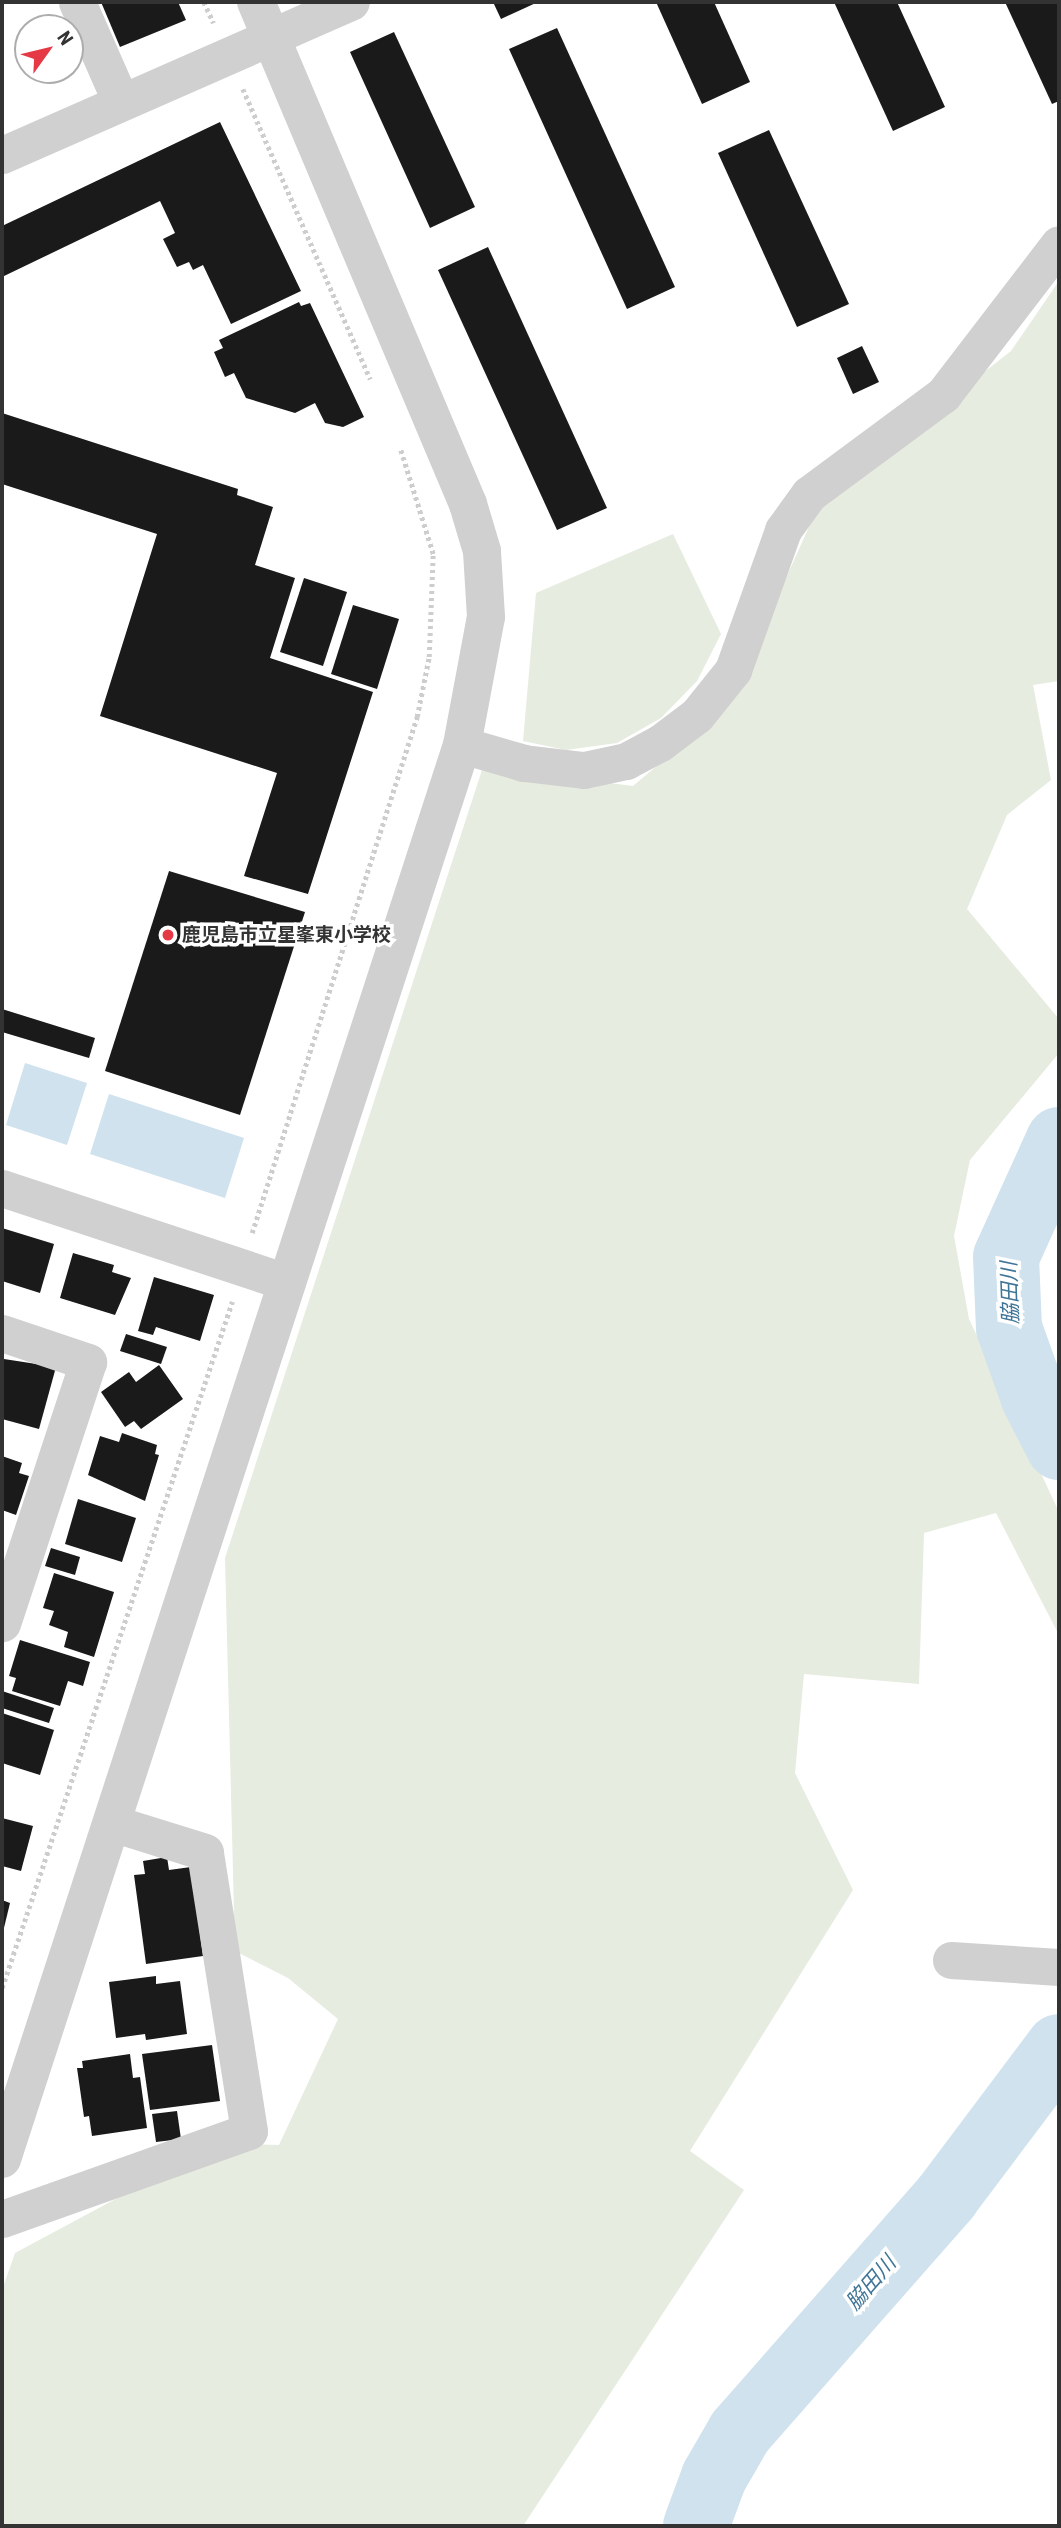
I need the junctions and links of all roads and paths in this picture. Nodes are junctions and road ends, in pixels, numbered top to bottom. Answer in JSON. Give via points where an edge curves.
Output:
{"nodes":[{"id":1,"x":77,"y":2,"type":"edge"},
{"id":2,"x":256,"y":2,"type":"edge"},
{"id":3,"x":351,"y":2,"type":"edge"},
{"id":4,"x":271,"y":37,"type":"junction"},
{"id":5,"x":241,"y":85,"type":"dead end"},
{"id":6,"x":120,"y":100,"type":"junction"},
{"id":7,"x":2,"y":155,"type":"edge"},
{"id":8,"x":1059,"y":244,"type":"edge"},
{"id":9,"x":375,"y":390,"type":"dead end"},
{"id":10,"x":397,"y":440,"type":"dead end"},
{"id":11,"x":462,"y":745,"type":"junction"},
{"id":12,"x":2,"y":1188,"type":"edge"},
{"id":13,"x":242,"y":1267,"type":"junction"},
{"id":14,"x":287,"y":1282,"type":"junction"},
{"id":15,"x":2,"y":1333,"type":"edge"},
{"id":16,"x":14,"y":1544,"type":"edge"},
{"id":17,"x":2,"y":1623,"type":"edge"},
{"id":18,"x":112,"y":1824,"type":"junction"},
{"id":19,"x":951,"y":1960,"type":"dead end"},
{"id":20,"x":1059,"y":1967,"type":"edge"},
{"id":21,"x":2,"y":1988,"type":"edge"},
{"id":22,"x":2,"y":2158,"type":"edge"},
{"id":23,"x":2,"y":2219,"type":"edge"}],
"edges":[{"from":1,"to":6,"type":"street"},
{"from":2,"to":4,"type":"street"},
{"from":3,"to":4,"type":"street"},
{"from":4,"to":6,"type":"street"},
{"from":4,"to":11,"type":"street","via":[[433,418],[482,551],[486,617]]},
{"from":5,"to":9,"type":"path"},
{"from":6,"to":7,"type":"street"},
{"from":8,"to":11,"type":"street","via":[[943,395],[808,494],[783,530],[733,670],[697,715],[626,761],[584,770],[524,763]]},
{"from":10,"to":13,"type":"path","via":[[433,554],[429,657],[417,717]]},
{"from":11,"to":14,"type":"street"},
{"from":12,"to":13,"type":"street"},
{"from":13,"to":14,"type":"street"},
{"from":13,"to":21,"type":"path"},
{"from":14,"to":18,"type":"street"},
{"from":15,"to":16,"type":"street","via":[[88,1362]]},
{"from":16,"to":17,"type":"street"},
{"from":18,"to":22,"type":"street"},
{"from":18,"to":23,"type":"street","via":[[205,1853],[249,2131]]},
{"from":19,"to":20,"type":"street"}]}
